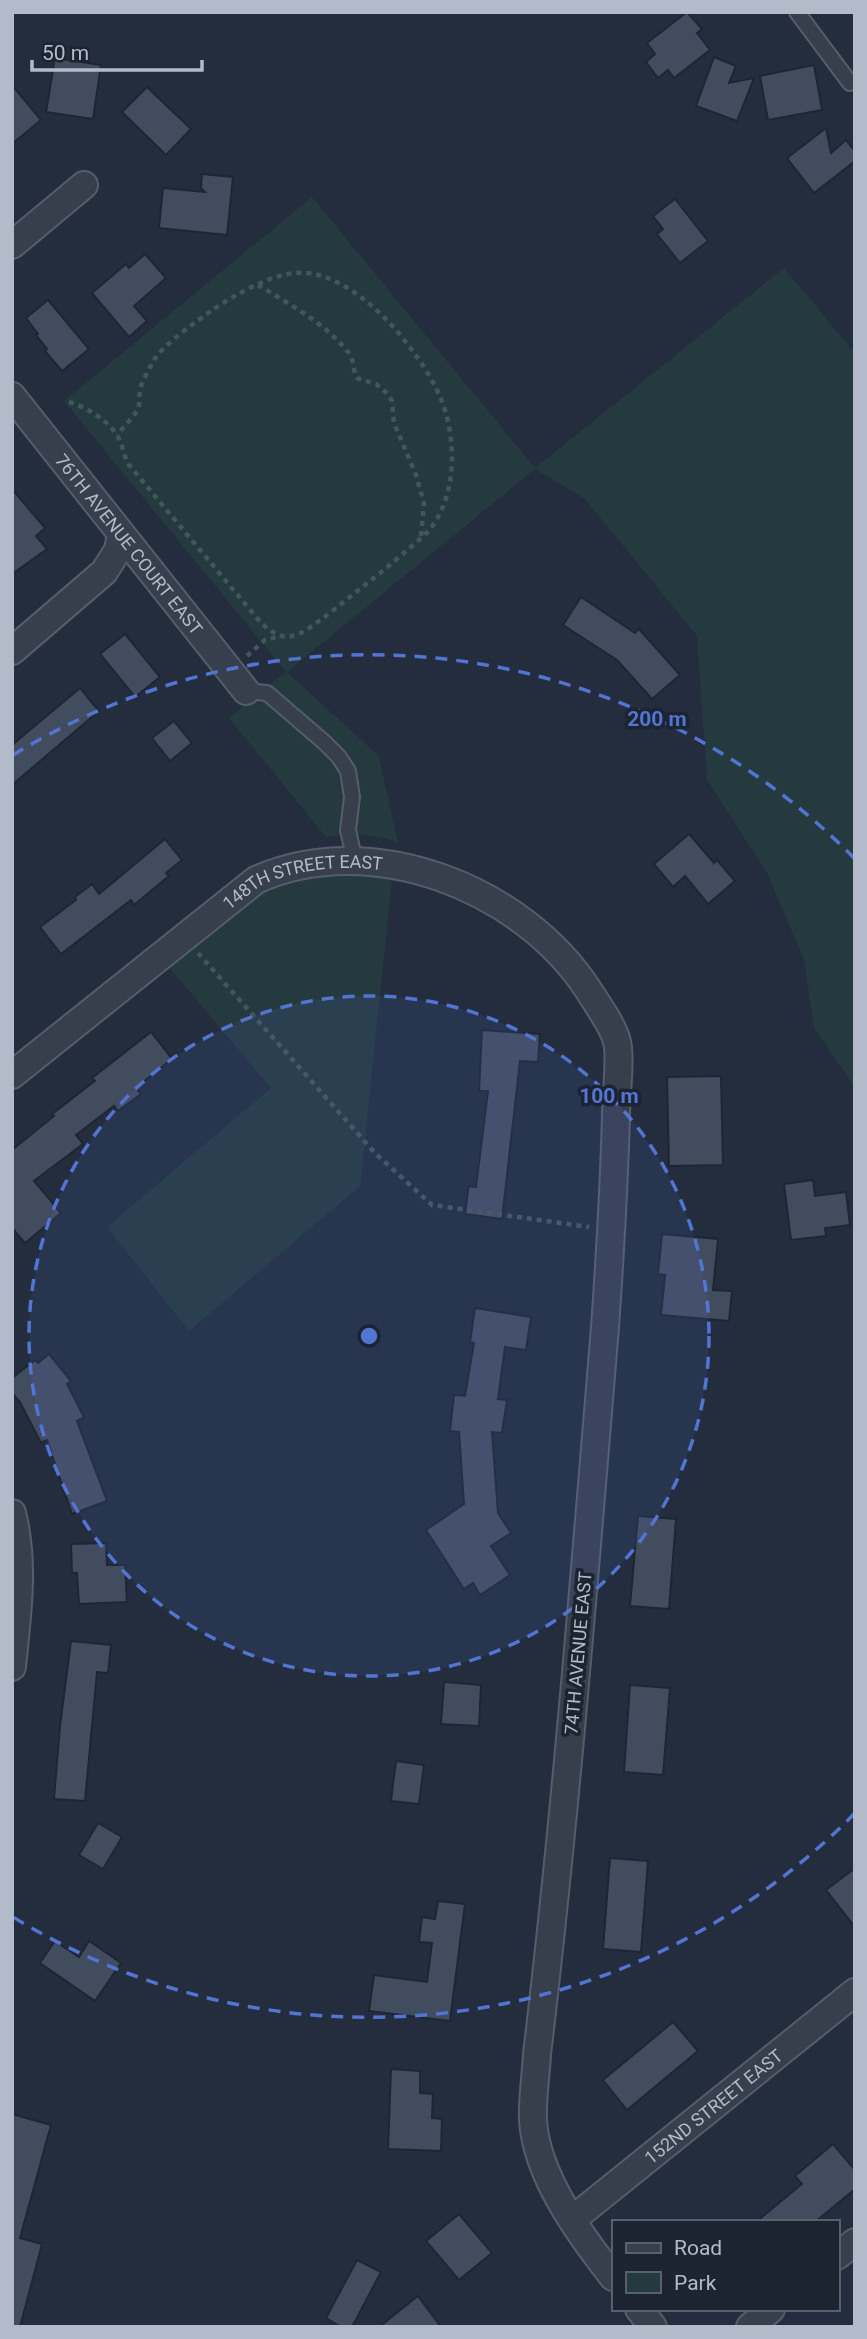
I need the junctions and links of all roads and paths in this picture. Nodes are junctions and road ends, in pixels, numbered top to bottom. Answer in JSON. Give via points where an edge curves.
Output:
{"nodes":[{"id":1,"x":797,"y":12,"type":"edge"},
{"id":2,"x":850,"y":83,"type":"dead end"},
{"id":3,"x":85,"y":185,"type":"dead end"},
{"id":4,"x":12,"y":246,"type":"edge"},
{"id":5,"x":258,"y":285,"type":"junction"},
{"id":6,"x":12,"y":396,"type":"edge"},
{"id":7,"x":69,"y":402,"type":"dead end"},
{"id":8,"x":117,"y":435,"type":"junction"},
{"id":9,"x":121,"y":534,"type":"junction"},
{"id":10,"x":421,"y":537,"type":"junction"},
{"id":11,"x":278,"y":636,"type":"junction"},
{"id":12,"x":12,"y":651,"type":"edge"},
{"id":13,"x":238,"y":681,"type":"junction"},
{"id":14,"x":355,"y":862,"type":"junction"},
{"id":15,"x":184,"y":937,"type":"junction"},
{"id":16,"x":601,"y":1010,"type":"joint"},
{"id":17,"x":12,"y":1075,"type":"edge"},
{"id":18,"x":612,"y":1231,"type":"junction"},
{"id":19,"x":12,"y":1513,"type":"edge"},
{"id":20,"x":12,"y":1667,"type":"edge"},
{"id":21,"x":855,"y":1992,"type":"edge"},
{"id":22,"x":573,"y":2219,"type":"junction"},
{"id":23,"x":855,"y":2242,"type":"edge"},
{"id":24,"x":839,"y":2254,"type":"edge"},
{"id":25,"x":612,"y":2276,"type":"edge"},
{"id":26,"x":641,"y":2311,"type":"edge"},
{"id":27,"x":769,"y":2311,"type":"edge"},
{"id":28,"x":653,"y":2327,"type":"edge"},
{"id":29,"x":750,"y":2327,"type":"edge"}],
"edges":[{"from":1,"to":2,"type":"lane"},
{"from":3,"to":4,"type":"street"},
{"from":5,"to":8,"type":"path","via":[[216,308],[155,358],[140,389],[139,406]]},
{"from":5,"to":10,"type":"path","via":[[331,335],[350,354],[357,378],[388,394],[424,503]]},
{"from":5,"to":10,"type":"path","via":[[299,272],[353,290],[394,329],[421,364],[441,399],[450,436],[451,469],[441,510]]},
{"from":6,"to":9,"type":"street","name":"76TH AVENUE COURT EAST"},
{"from":7,"to":8,"type":"path","via":[[90,411]]},
{"from":8,"to":11,"type":"path","via":[[129,465],[267,630]]},
{"from":9,"to":12,"type":"street","via":[[118,550],[104,572]]},
{"from":9,"to":13,"type":"street","name":"76TH AVENUE COURT EAST"},
{"from":10,"to":11,"type":"path","via":[[305,631]]},
{"from":11,"to":13,"type":"path","via":[[265,640]]},
{"from":13,"to":14,"type":"lane","via":[[267,693],[339,757],[348,771],[352,797],[348,830]]},
{"from":14,"to":15,"type":"street","name":"148TH STREET EAST","via":[[307,863],[275,871],[256,880]]},
{"from":14,"to":16,"type":"street","name":"148TH STREET EAST","via":[[438,876],[489,899],[552,944]]},
{"from":15,"to":17,"type":"street","name":"148TH STREET EAST"},
{"from":15,"to":18,"type":"path","via":[[375,1153],[432,1205]]},
{"from":16,"to":18,"type":"street","name":"74TH AVENUE EAST","via":[[617,1042]]},
{"from":18,"to":22,"type":"street","name":"74TH AVENUE EAST","via":[[584,1588],[533,2120],[552,2188]]},
{"from":19,"to":20,"type":"street","via":[[20,1574]]},
{"from":21,"to":22,"type":"street","name":"152ND STREET EAST"},
{"from":22,"to":25,"type":"street","name":"74TH AVENUE EAST"},
{"from":23,"to":24,"type":"street"},
{"from":26,"to":28,"type":"street"},
{"from":27,"to":29,"type":"street"}]}
